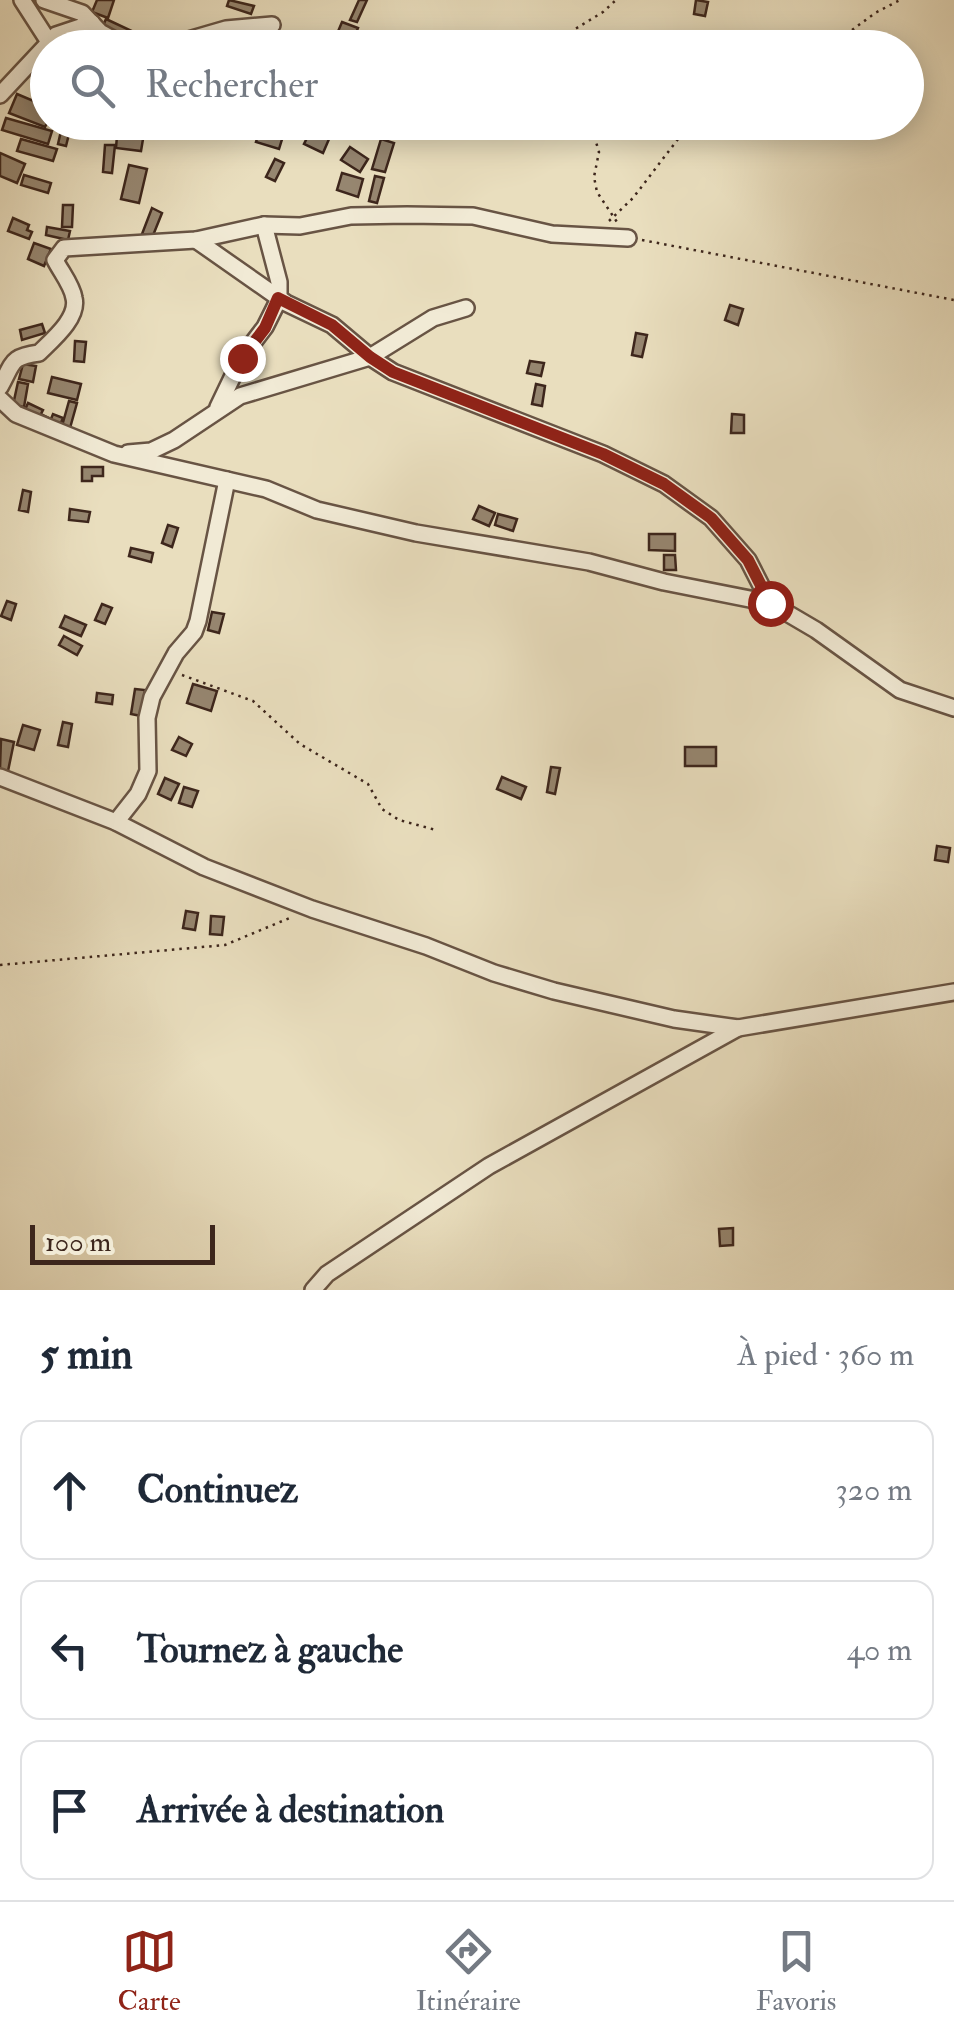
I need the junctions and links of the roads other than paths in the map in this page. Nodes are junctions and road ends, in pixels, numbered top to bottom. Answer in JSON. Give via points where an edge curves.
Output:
{"nodes":[{"id":1,"x":22,"y":0,"type":"edge"},
{"id":2,"x":44,"y":0,"type":"edge"},
{"id":3,"x":92,"y":23,"type":"junction"},
{"id":4,"x":272,"y":26,"type":"dead end"},
{"id":5,"x":41,"y":30,"type":"edge"},
{"id":6,"x":71,"y":30,"type":"edge"},
{"id":7,"x":98,"y":30,"type":"edge"},
{"id":8,"x":223,"y":30,"type":"edge"},
{"id":9,"x":30,"y":63,"type":"edge"},
{"id":10,"x":0,"y":95,"type":"edge"},
{"id":11,"x":264,"y":225,"type":"junction"},
{"id":12,"x":628,"y":238,"type":"road end"},
{"id":13,"x":196,"y":240,"type":"junction"},
{"id":14,"x":278,"y":298,"type":"junction"},
{"id":15,"x":466,"y":308,"type":"dead end"},
{"id":16,"x":370,"y":357,"type":"junction"},
{"id":17,"x":0,"y":387,"type":"edge"},
{"id":18,"x":0,"y":399,"type":"edge"},
{"id":19,"x":216,"y":410,"type":"junction"},
{"id":20,"x":114,"y":454,"type":"junction"},
{"id":21,"x":227,"y":480,"type":"junction"},
{"id":22,"x":770,"y":603,"type":"junction"},
{"id":23,"x":954,"y":708,"type":"edge"},
{"id":24,"x":0,"y":777,"type":"edge"},
{"id":25,"x":116,"y":822,"type":"junction"},
{"id":26,"x":954,"y":992,"type":"edge"},
{"id":27,"x":738,"y":1028,"type":"junction"},
{"id":28,"x":314,"y":1290,"type":"edge"}],
"edges":[{"from":1,"to":5,"type":"street"},
{"from":2,"to":3,"type":"street"},
{"from":3,"to":6,"type":"street"},
{"from":3,"to":7,"type":"street"},
{"from":4,"to":8,"type":"street"},
{"from":9,"to":10,"type":"street"},
{"from":11,"to":12,"type":"street","via":[[352,216],[472,216],[552,234]]},
{"from":11,"to":13,"type":"street"},
{"from":11,"to":14,"type":"street"},
{"from":13,"to":14,"type":"street"},
{"from":13,"to":17,"type":"street","via":[[64,248],[55,260],[75,300],[68,321],[39,353],[17,358]]},
{"from":14,"to":16,"type":"street","via":[[332,325]]},
{"from":14,"to":19,"type":"street"},
{"from":15,"to":16,"type":"street","via":[[433,318]]},
{"from":16,"to":19,"type":"street","via":[[255,390]]},
{"from":16,"to":22,"type":"street","via":[[664,484],[711,518],[748,560]]},
{"from":18,"to":20,"type":"street","via":[[16,414]]},
{"from":19,"to":20,"type":"street","via":[[151,451]]},
{"from":20,"to":21,"type":"street"},
{"from":21,"to":22,"type":"street","via":[[398,529]]},
{"from":21,"to":25,"type":"street","via":[[198,621],[152,696],[148,770]]},
{"from":22,"to":23,"type":"street","via":[[900,690]]},
{"from":24,"to":25,"type":"street"},
{"from":25,"to":27,"type":"street","via":[[312,909],[554,991]]},
{"from":26,"to":27,"type":"street"},
{"from":27,"to":28,"type":"street","via":[[488,1166],[327,1274]]}]}
